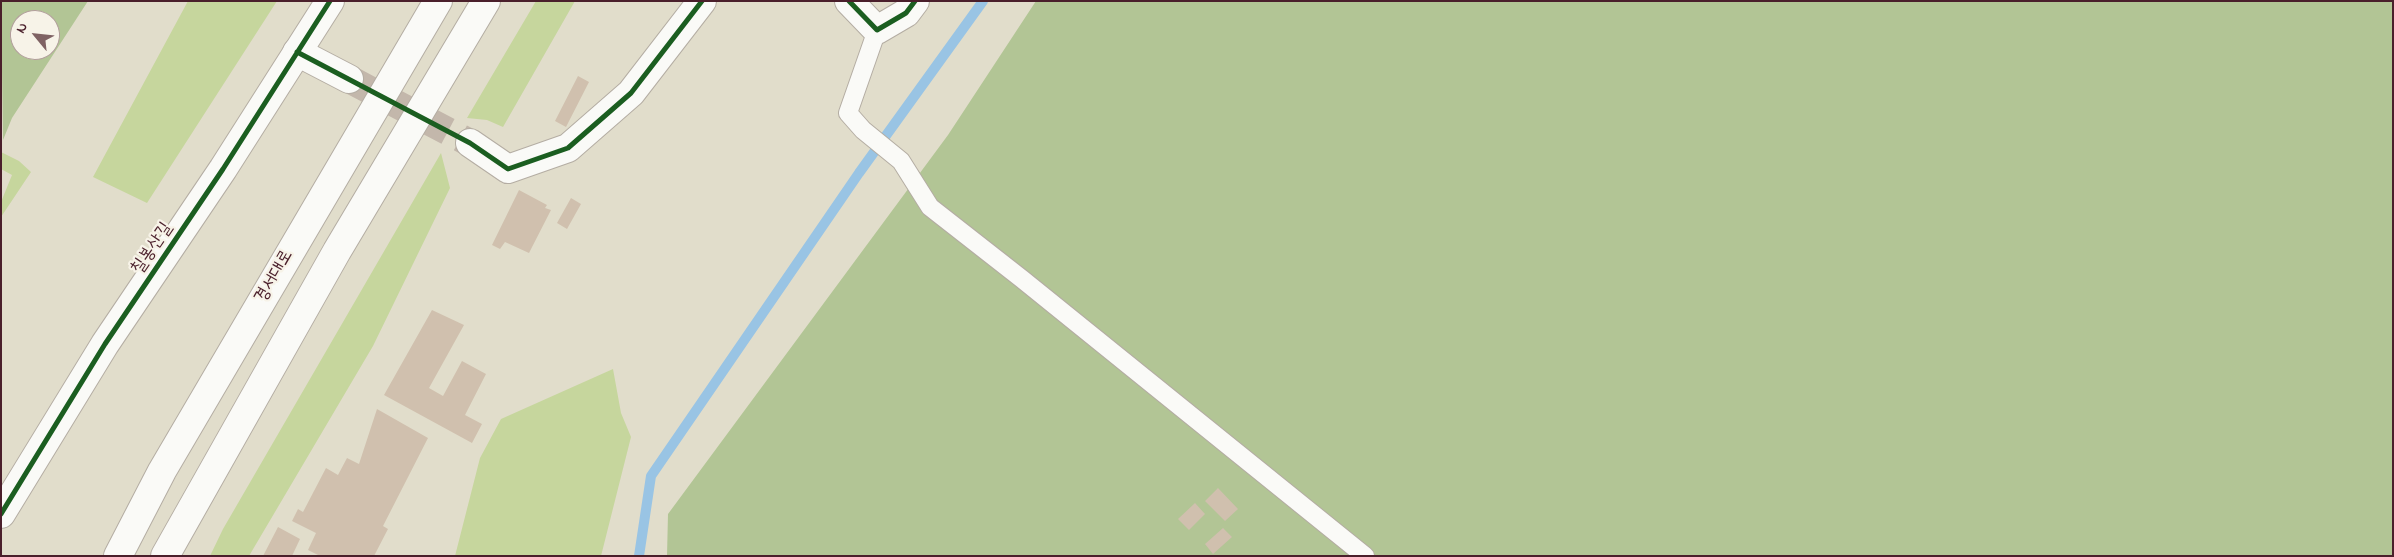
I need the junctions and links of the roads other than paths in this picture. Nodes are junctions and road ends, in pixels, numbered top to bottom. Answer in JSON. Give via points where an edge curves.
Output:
{"nodes":[{"id":1,"x":330,"y":1,"type":"edge"},
{"id":2,"x":438,"y":1,"type":"edge"},
{"id":3,"x":486,"y":1,"type":"edge"},
{"id":4,"x":702,"y":1,"type":"edge"},
{"id":5,"x":849,"y":1,"type":"edge"},
{"id":6,"x":914,"y":1,"type":"edge"},
{"id":7,"x":876,"y":30,"type":"junction"},
{"id":8,"x":297,"y":52,"type":"junction"},
{"id":9,"x":349,"y":79,"type":"tunnel mouth"},
{"id":10,"x":470,"y":143,"type":"tunnel mouth"},
{"id":11,"x":1,"y":514,"type":"edge"},
{"id":12,"x":118,"y":556,"type":"edge"},
{"id":13,"x":165,"y":556,"type":"edge"},
{"id":14,"x":1364,"y":556,"type":"edge"}],
"edges":[{"from":1,"to":8,"type":"main road","name":"칠봉산길"},
{"from":2,"to":12,"type":"main road","name":"경서대로","via":[[166,463]]},
{"from":3,"to":13,"type":"main road","via":[[332,260]]},
{"from":4,"to":10,"type":"main road","via":[[631,93],[568,148],[508,169]]},
{"from":5,"to":7,"type":"main road"},
{"from":6,"to":7,"type":"main road","via":[[906,13]]},
{"from":7,"to":14,"type":"lane","via":[[848,113],[863,130],[901,161],[930,207]]},
{"from":8,"to":9,"type":"main road"},
{"from":8,"to":11,"type":"main road","name":"칠봉산길","via":[[224,169],[105,344]]}]}
